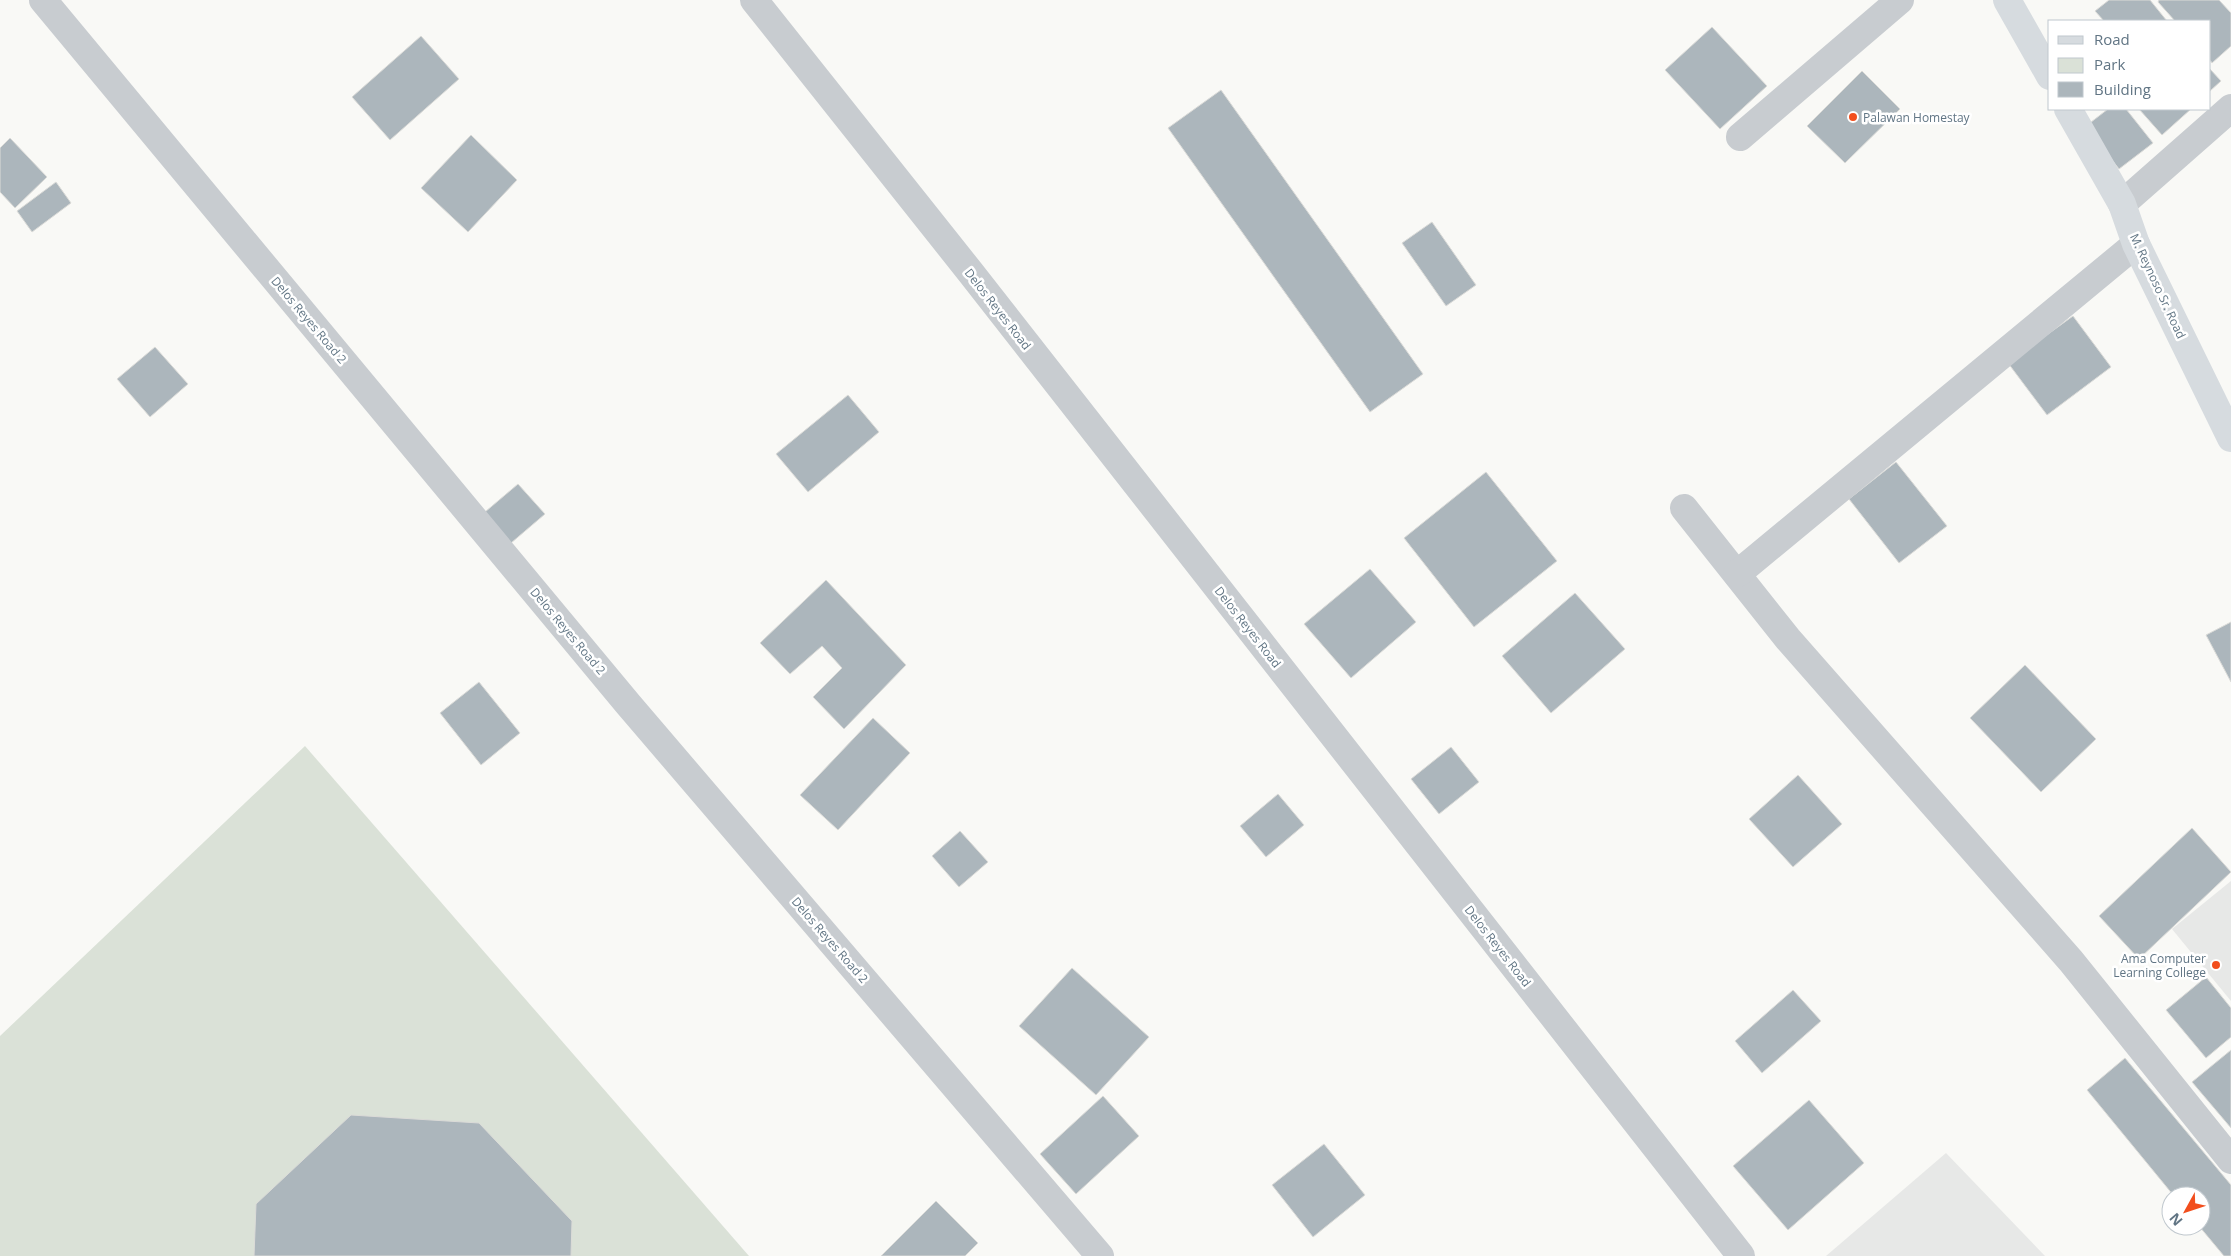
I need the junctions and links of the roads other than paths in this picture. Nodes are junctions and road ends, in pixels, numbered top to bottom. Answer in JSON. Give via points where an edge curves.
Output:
{"nodes":[{"id":1,"x":43,"y":0,"type":"edge"},
{"id":2,"x":754,"y":0,"type":"edge"},
{"id":3,"x":1900,"y":0,"type":"edge"},
{"id":4,"x":2007,"y":0,"type":"edge"},
{"id":5,"x":2048,"y":72,"type":"edge"},
{"id":6,"x":2231,"y":108,"type":"edge"},
{"id":7,"x":2069,"y":110,"type":"edge"},
{"id":8,"x":1740,"y":137,"type":"dead end"},
{"id":9,"x":2122,"y":204,"type":"junction"},
{"id":10,"x":2136,"y":244,"type":"junction"},
{"id":11,"x":2231,"y":438,"type":"edge"},
{"id":12,"x":1684,"y":508,"type":"dead end"},
{"id":13,"x":1737,"y":574,"type":"junction"},
{"id":14,"x":2231,"y":1160,"type":"edge"},
{"id":15,"x":1100,"y":1256,"type":"edge"},
{"id":16,"x":1741,"y":1256,"type":"edge"}],
"edges":[{"from":1,"to":15,"type":"street","name":"Delos Reyes Road 2","via":[[628,704]]},
{"from":2,"to":16,"type":"street","name":"Delos Reyes Road"},
{"from":3,"to":8,"type":"street"},
{"from":4,"to":5,"type":"street"},
{"from":6,"to":9,"type":"street"},
{"from":7,"to":9,"type":"street","name":"M. Reynoso Sr. Road"},
{"from":9,"to":10,"type":"street","name":"M. Reynoso Sr. Road"},
{"from":10,"to":11,"type":"street","name":"M. Reynoso Sr. Road"},
{"from":10,"to":13,"type":"street"},
{"from":12,"to":13,"type":"street"},
{"from":13,"to":14,"type":"street","via":[[1788,639],[2071,961]]}]}
